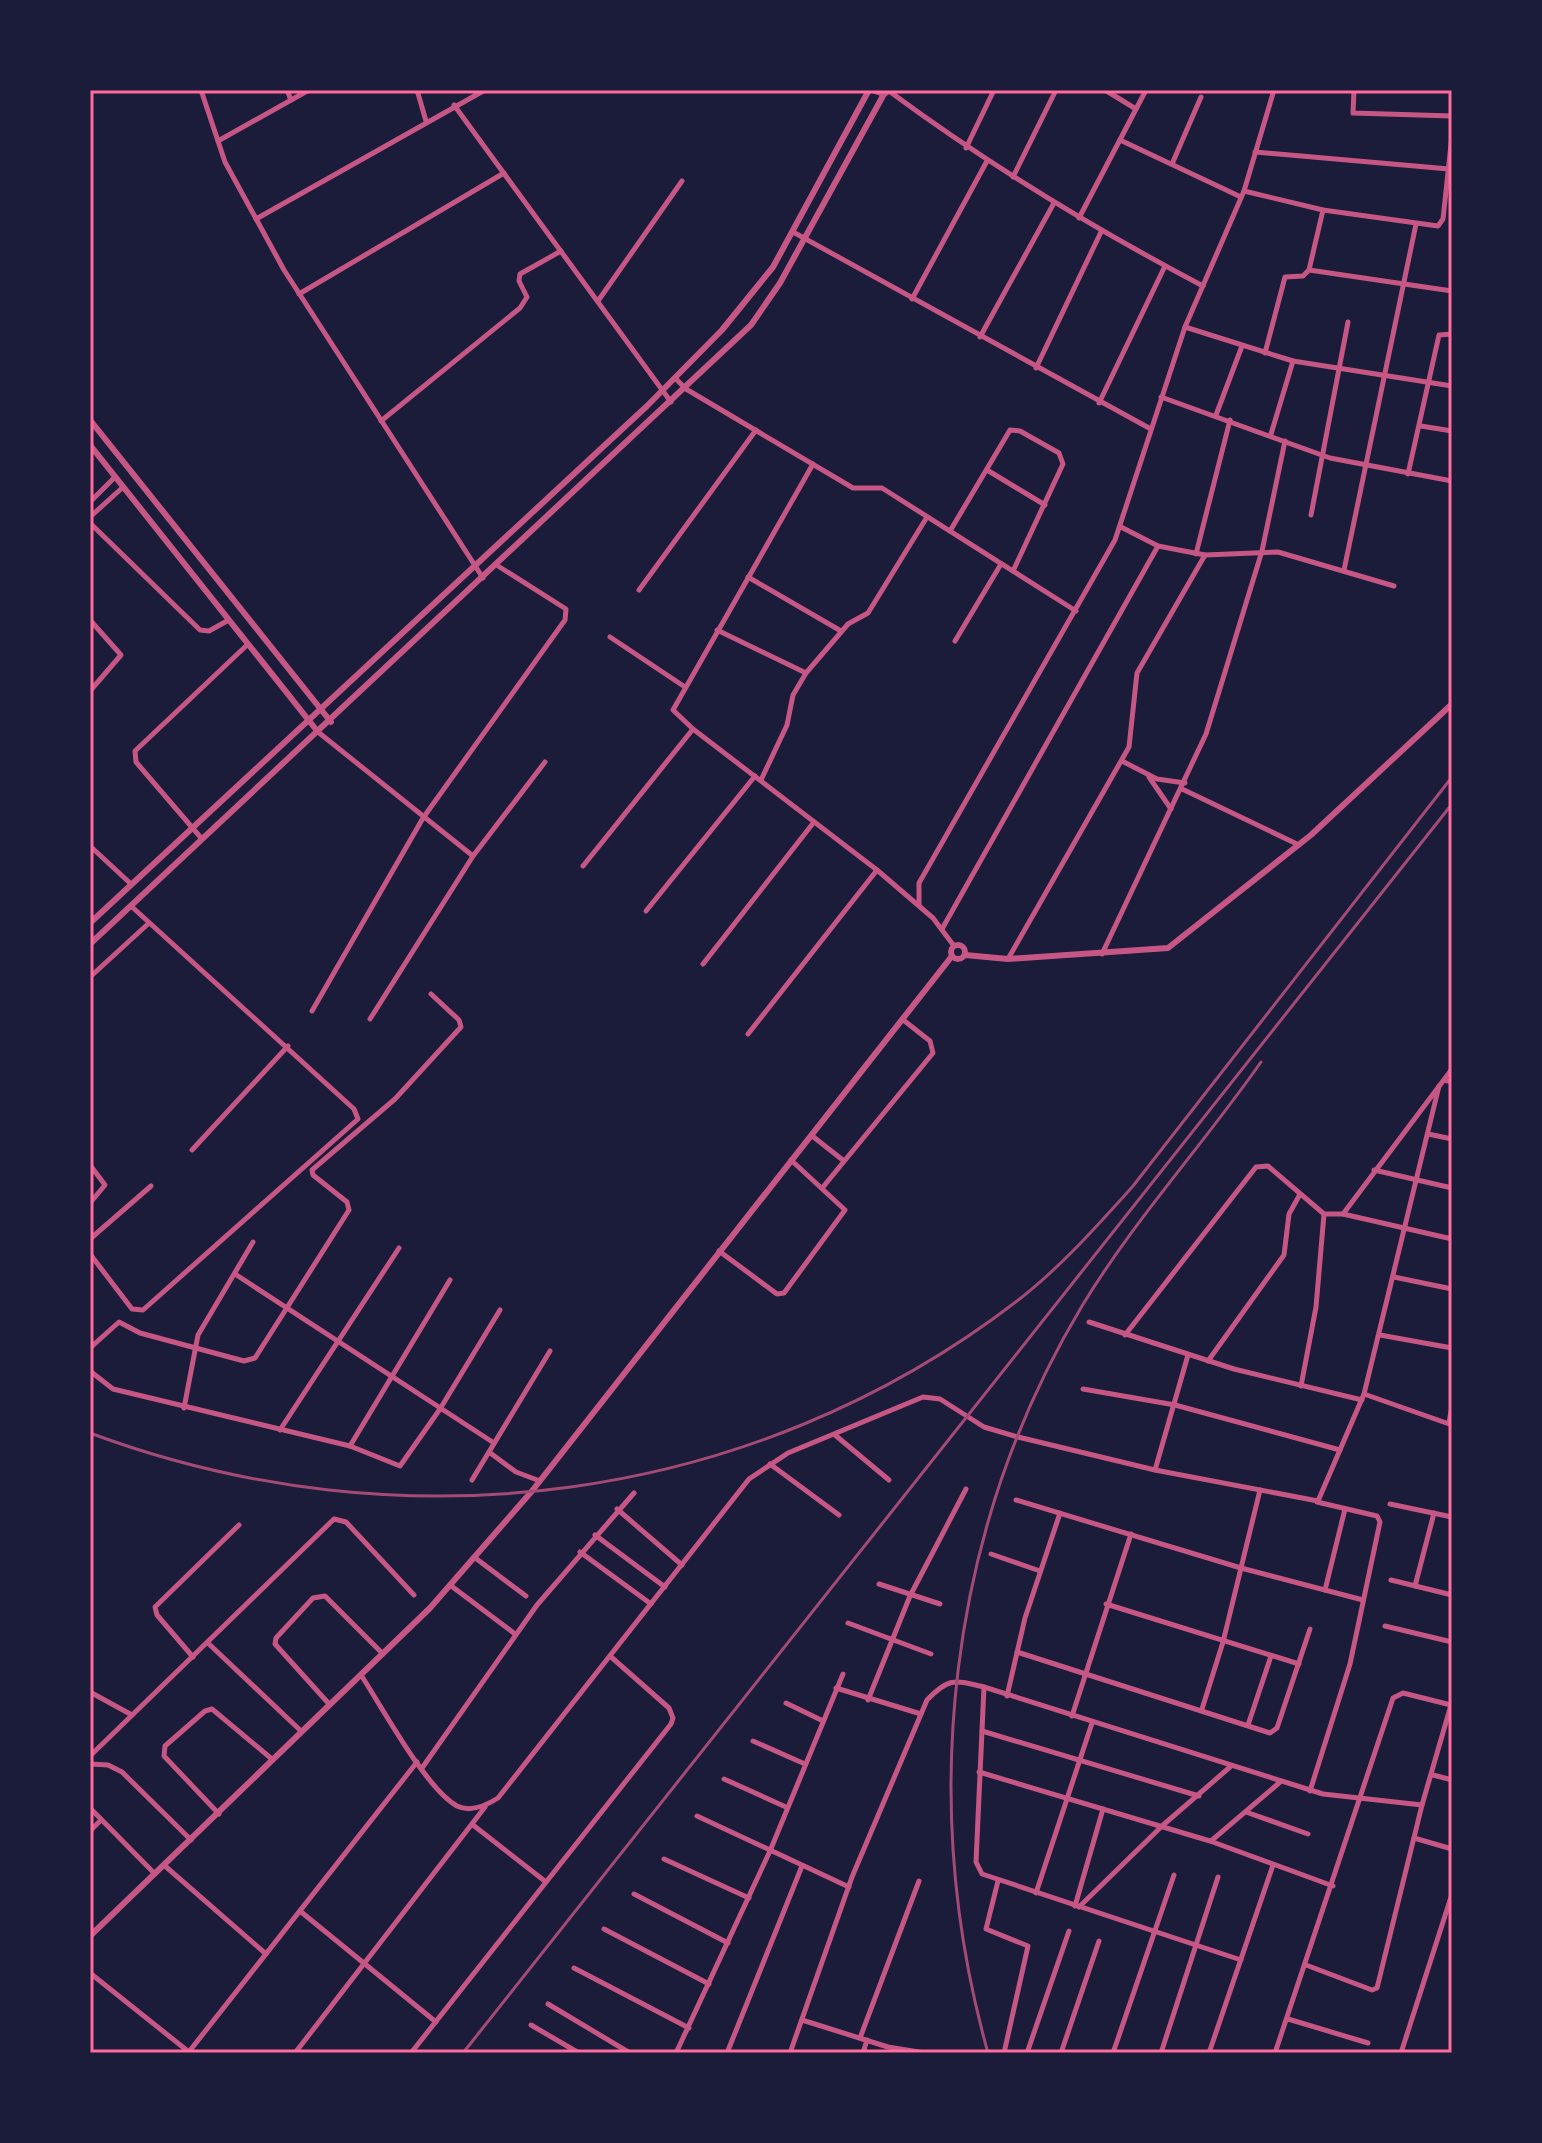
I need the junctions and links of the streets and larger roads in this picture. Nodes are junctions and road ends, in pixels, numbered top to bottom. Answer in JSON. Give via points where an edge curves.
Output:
{"nodes":[{"id":1,"x":201,"y":90,"type":"edge"},
{"id":2,"x":287,"y":90,"type":"edge"},
{"id":3,"x":309,"y":90,"type":"edge"},
{"id":4,"x":417,"y":90,"type":"edge"},
{"id":5,"x":485,"y":90,"type":"edge"},
{"id":6,"x":870,"y":90,"type":"edge"},
{"id":7,"x":994,"y":90,"type":"edge"},
{"id":8,"x":1056,"y":90,"type":"edge"},
{"id":9,"x":1105,"y":90,"type":"edge"},
{"id":10,"x":1146,"y":90,"type":"edge"},
{"id":11,"x":1274,"y":90,"type":"edge"},
{"id":12,"x":1354,"y":90,"type":"edge"},
{"id":13,"x":887,"y":92,"type":"edge"},
{"id":14,"x":1201,"y":97,"type":"dead end"},
{"id":15,"x":291,"y":100,"type":"junction"},
{"id":16,"x":454,"y":105,"type":"junction"},
{"id":17,"x":1136,"y":109,"type":"junction"},
{"id":18,"x":1452,"y":116,"type":"edge"},
{"id":19,"x":426,"y":121,"type":"junction"},
{"id":20,"x":1452,"y":135,"type":"edge"},
{"id":21,"x":1120,"y":140,"type":"junction"},
{"id":22,"x":218,"y":141,"type":"junction"},
{"id":23,"x":966,"y":148,"type":"junction"},
{"id":24,"x":1255,"y":152,"type":"junction"},
{"id":25,"x":987,"y":161,"type":"junction"},
{"id":26,"x":1172,"y":164,"type":"junction"},
{"id":27,"x":1449,"y":169,"type":"junction"},
{"id":28,"x":504,"y":173,"type":"junction"},
{"id":29,"x":1013,"y":177,"type":"junction"},
{"id":30,"x":682,"y":181,"type":"dead end"},
{"id":31,"x":1242,"y":194,"type":"junction"},
{"id":32,"x":1449,"y":196,"type":"edge"},
{"id":33,"x":1054,"y":203,"type":"junction"},
{"id":34,"x":1323,"y":210,"type":"junction"},
{"id":35,"x":1079,"y":218,"type":"junction"},
{"id":36,"x":256,"y":219,"type":"junction"},
{"id":37,"x":1416,"y":224,"type":"junction"},
{"id":38,"x":793,"y":232,"type":"junction"},
{"id":39,"x":1101,"y":232,"type":"junction"},
{"id":40,"x":805,"y":239,"type":"junction"},
{"id":41,"x":561,"y":251,"type":"junction"},
{"id":42,"x":1165,"y":266,"type":"junction"},
{"id":43,"x":1309,"y":270,"type":"junction"},
{"id":44,"x":1405,"y":283,"type":"junction"},
{"id":45,"x":1203,"y":286,"type":"junction"},
{"id":46,"x":1452,"y":291,"type":"edge"},
{"id":47,"x":299,"y":294,"type":"junction"},
{"id":48,"x":912,"y":299,"type":"junction"},
{"id":49,"x":598,"y":302,"type":"junction"},
{"id":50,"x":1348,"y":322,"type":"dead end"},
{"id":51,"x":1185,"y":327,"type":"junction"},
{"id":52,"x":1452,"y":334,"type":"edge"},
{"id":53,"x":980,"y":337,"type":"junction"},
{"id":54,"x":1242,"y":346,"type":"junction"},
{"id":55,"x":1265,"y":353,"type":"junction"},
{"id":56,"x":1293,"y":361,"type":"junction"},
{"id":57,"x":1036,"y":368,"type":"junction"},
{"id":58,"x":1340,"y":369,"type":"junction"},
{"id":59,"x":1386,"y":376,"type":"junction"},
{"id":60,"x":675,"y":378,"type":"junction"},
{"id":61,"x":1430,"y":383,"type":"junction"},
{"id":62,"x":1452,"y":386,"type":"edge"},
{"id":63,"x":686,"y":389,"type":"junction"},
{"id":64,"x":663,"y":390,"type":"junction"},
{"id":65,"x":1161,"y":397,"type":"junction"},
{"id":66,"x":672,"y":402,"type":"junction"},
{"id":67,"x":1099,"y":403,"type":"junction"},
{"id":68,"x":1216,"y":415,"type":"junction"},
{"id":69,"x":90,"y":420,"type":"edge"},
{"id":70,"x":1230,"y":420,"type":"junction"},
{"id":71,"x":381,"y":421,"type":"junction"},
{"id":72,"x":1421,"y":426,"type":"junction"},
{"id":73,"x":1149,"y":428,"type":"junction"},
{"id":74,"x":756,"y":430,"type":"junction"},
{"id":75,"x":1452,"y":431,"type":"edge"},
{"id":76,"x":1271,"y":434,"type":"junction"},
{"id":77,"x":1285,"y":441,"type":"junction"},
{"id":78,"x":90,"y":445,"type":"edge"},
{"id":79,"x":1323,"y":455,"type":"junction"},
{"id":80,"x":813,"y":464,"type":"junction"},
{"id":81,"x":1366,"y":465,"type":"junction"},
{"id":82,"x":987,"y":470,"type":"junction"},
{"id":83,"x":1408,"y":474,"type":"junction"},
{"id":84,"x":114,"y":478,"type":"junction"},
{"id":85,"x":1452,"y":481,"type":"edge"},
{"id":86,"x":122,"y":488,"type":"junction"},
{"id":87,"x":90,"y":502,"type":"edge"},
{"id":88,"x":1045,"y":505,"type":"junction"},
{"id":89,"x":1311,"y":515,"type":"dead end"},
{"id":90,"x":927,"y":517,"type":"junction"},
{"id":91,"x":90,"y":520,"type":"edge"},
{"id":92,"x":1121,"y":527,"type":"junction"},
{"id":93,"x":950,"y":531,"type":"junction"},
{"id":94,"x":1158,"y":546,"type":"junction"},
{"id":95,"x":1262,"y":551,"type":"junction"},
{"id":96,"x":1196,"y":554,"type":"junction"},
{"id":97,"x":1205,"y":555,"type":"junction"},
{"id":98,"x":1001,"y":564,"type":"junction"},
{"id":99,"x":475,"y":566,"type":"junction"},
{"id":100,"x":498,"y":566,"type":"junction"},
{"id":101,"x":206,"y":570,"type":"junction"},
{"id":102,"x":1344,"y":570,"type":"junction"},
{"id":103,"x":1013,"y":571,"type":"junction"},
{"id":104,"x":748,"y":577,"type":"junction"},
{"id":105,"x":195,"y":578,"type":"junction"},
{"id":106,"x":483,"y":579,"type":"junction"},
{"id":107,"x":1394,"y":586,"type":"dead end"},
{"id":108,"x":639,"y":590,"type":"dead end"},
{"id":109,"x":1076,"y":611,"type":"junction"},
{"id":110,"x":90,"y":620,"type":"edge"},
{"id":111,"x":227,"y":621,"type":"junction"},
{"id":112,"x":717,"y":630,"type":"junction"},
{"id":113,"x":841,"y":631,"type":"junction"},
{"id":114,"x":610,"y":637,"type":"dead end"},
{"id":115,"x":955,"y":641,"type":"dead end"},
{"id":116,"x":247,"y":645,"type":"junction"},
{"id":117,"x":806,"y":673,"type":"junction"},
{"id":118,"x":685,"y":687,"type":"junction"},
{"id":119,"x":90,"y":691,"type":"edge"},
{"id":120,"x":1452,"y":704,"type":"edge"},
{"id":121,"x":320,"y":709,"type":"junction"},
{"id":122,"x":308,"y":720,"type":"junction"},
{"id":123,"x":331,"y":722,"type":"junction"},
{"id":124,"x":693,"y":729,"type":"junction"},
{"id":125,"x":318,"y":732,"type":"junction"},
{"id":126,"x":1122,"y":761,"type":"junction"},
{"id":127,"x":545,"y":762,"type":"dead end"},
{"id":128,"x":755,"y":776,"type":"junction"},
{"id":129,"x":1149,"y":776,"type":"junction"},
{"id":130,"x":761,"y":780,"type":"junction"},
{"id":131,"x":1183,"y":786,"type":"junction"},
{"id":132,"x":1171,"y":809,"type":"junction"},
{"id":133,"x":423,"y":818,"type":"junction"},
{"id":134,"x":814,"y":822,"type":"junction"},
{"id":135,"x":192,"y":827,"type":"junction"},
{"id":136,"x":203,"y":839,"type":"junction"},
{"id":137,"x":1299,"y":845,"type":"junction"},
{"id":138,"x":90,"y":846,"type":"edge"},
{"id":139,"x":473,"y":856,"type":"junction"},
{"id":140,"x":583,"y":866,"type":"dead end"},
{"id":141,"x":877,"y":870,"type":"junction"},
{"id":142,"x":131,"y":884,"type":"junction"},
{"id":143,"x":919,"y":905,"type":"junction"},
{"id":144,"x":131,"y":906,"type":"junction"},
{"id":145,"x":646,"y":911,"type":"dead end"},
{"id":146,"x":90,"y":923,"type":"edge"},
{"id":147,"x":149,"y":923,"type":"junction"},
{"id":148,"x":942,"y":929,"type":"junction"},
{"id":149,"x":90,"y":944,"type":"edge"},
{"id":150,"x":954,"y":946,"type":"junction"},
{"id":151,"x":965,"y":955,"type":"junction"},
{"id":152,"x":1101,"y":955,"type":"junction"},
{"id":153,"x":952,"y":956,"type":"junction"},
{"id":154,"x":1008,"y":959,"type":"junction"},
{"id":155,"x":703,"y":964,"type":"dead end"},
{"id":156,"x":90,"y":977,"type":"edge"},
{"id":157,"x":431,"y":994,"type":"dead end"},
{"id":158,"x":312,"y":1011,"type":"dead end"},
{"id":159,"x":901,"y":1018,"type":"junction"},
{"id":160,"x":370,"y":1019,"type":"dead end"},
{"id":161,"x":748,"y":1034,"type":"dead end"},
{"id":162,"x":288,"y":1046,"type":"junction"},
{"id":163,"x":1452,"y":1069,"type":"edge"},
{"id":164,"x":1444,"y":1080,"type":"junction"},
{"id":165,"x":1452,"y":1082,"type":"edge"},
{"id":166,"x":1439,"y":1086,"type":"junction"},
{"id":167,"x":810,"y":1134,"type":"junction"},
{"id":168,"x":1428,"y":1134,"type":"junction"},
{"id":169,"x":1452,"y":1139,"type":"edge"},
{"id":170,"x":192,"y":1150,"type":"dead end"},
{"id":171,"x":790,"y":1159,"type":"junction"},
{"id":172,"x":844,"y":1161,"type":"junction"},
{"id":173,"x":90,"y":1165,"type":"edge"},
{"id":174,"x":1374,"y":1170,"type":"junction"},
{"id":175,"x":1417,"y":1181,"type":"junction"},
{"id":176,"x":151,"y":1186,"type":"dead end"},
{"id":177,"x":823,"y":1188,"type":"junction"},
{"id":178,"x":1452,"y":1188,"type":"edge"},
{"id":179,"x":1299,"y":1196,"type":"junction"},
{"id":180,"x":90,"y":1203,"type":"edge"},
{"id":181,"x":1324,"y":1214,"type":"junction"},
{"id":182,"x":1343,"y":1214,"type":"junction"},
{"id":183,"x":1406,"y":1229,"type":"junction"},
{"id":184,"x":90,"y":1239,"type":"edge"},
{"id":185,"x":1452,"y":1239,"type":"edge"},
{"id":186,"x":253,"y":1242,"type":"dead end"},
{"id":187,"x":399,"y":1248,"type":"dead end"},
{"id":188,"x":719,"y":1251,"type":"junction"},
{"id":189,"x":90,"y":1254,"type":"edge"},
{"id":190,"x":235,"y":1274,"type":"junction"},
{"id":191,"x":1394,"y":1277,"type":"junction"},
{"id":192,"x":450,"y":1280,"type":"dead end"},
{"id":193,"x":1452,"y":1289,"type":"edge"},
{"id":194,"x":288,"y":1309,"type":"junction"},
{"id":195,"x":500,"y":1310,"type":"dead end"},
{"id":196,"x":1089,"y":1322,"type":"dead end"},
{"id":197,"x":1125,"y":1335,"type":"junction"},
{"id":198,"x":1380,"y":1335,"type":"junction"},
{"id":199,"x":337,"y":1343,"type":"junction"},
{"id":200,"x":196,"y":1345,"type":"junction"},
{"id":201,"x":90,"y":1348,"type":"edge"},
{"id":202,"x":1452,"y":1348,"type":"edge"},
{"id":203,"x":550,"y":1351,"type":"dead end"},
{"id":204,"x":1188,"y":1355,"type":"junction"},
{"id":205,"x":1208,"y":1361,"type":"junction"},
{"id":206,"x":90,"y":1371,"type":"edge"},
{"id":207,"x":391,"y":1377,"type":"junction"},
{"id":208,"x":1301,"y":1386,"type":"junction"},
{"id":209,"x":1083,"y":1389,"type":"dead end"},
{"id":210,"x":1363,"y":1397,"type":"junction"},
{"id":211,"x":1175,"y":1405,"type":"junction"},
{"id":212,"x":1452,"y":1406,"type":"edge"},
{"id":213,"x":184,"y":1408,"type":"junction"},
{"id":214,"x":440,"y":1409,"type":"junction"},
{"id":215,"x":1450,"y":1424,"type":"edge"},
{"id":216,"x":280,"y":1430,"type":"junction"},
{"id":217,"x":835,"y":1435,"type":"junction"},
{"id":218,"x":494,"y":1443,"type":"junction"},
{"id":219,"x":350,"y":1446,"type":"junction"},
{"id":220,"x":1340,"y":1450,"type":"junction"},
{"id":221,"x":489,"y":1452,"type":"junction"},
{"id":222,"x":770,"y":1464,"type":"junction"},
{"id":223,"x":1155,"y":1470,"type":"junction"},
{"id":224,"x":472,"y":1480,"type":"dead end"},
{"id":225,"x":889,"y":1480,"type":"dead end"},
{"id":226,"x":540,"y":1481,"type":"junction"},
{"id":227,"x":966,"y":1489,"type":"dead end"},
{"id":228,"x":1260,"y":1490,"type":"junction"},
{"id":229,"x":634,"y":1493,"type":"dead end"},
{"id":230,"x":1016,"y":1500,"type":"dead end"},
{"id":231,"x":1314,"y":1502,"type":"junction"},
{"id":232,"x":1390,"y":1504,"type":"dead end"},
{"id":233,"x":617,"y":1509,"type":"junction"},
{"id":234,"x":1345,"y":1509,"type":"junction"},
{"id":235,"x":1060,"y":1513,"type":"junction"},
{"id":236,"x":1434,"y":1513,"type":"junction"},
{"id":237,"x":839,"y":1515,"type":"dead end"},
{"id":238,"x":1452,"y":1517,"type":"edge"},
{"id":239,"x":239,"y":1525,"type":"dead end"},
{"id":240,"x":1131,"y":1534,"type":"junction"},
{"id":241,"x":595,"y":1535,"type":"junction"},
{"id":242,"x":580,"y":1552,"type":"junction"},
{"id":243,"x":991,"y":1554,"type":"dead end"},
{"id":244,"x":474,"y":1557,"type":"junction"},
{"id":245,"x":682,"y":1565,"type":"junction"},
{"id":246,"x":1241,"y":1568,"type":"junction"},
{"id":247,"x":1040,"y":1571,"type":"junction"},
{"id":248,"x":1391,"y":1580,"type":"dead end"},
{"id":249,"x":879,"y":1584,"type":"dead end"},
{"id":250,"x":450,"y":1585,"type":"junction"},
{"id":251,"x":1415,"y":1586,"type":"junction"},
{"id":252,"x":665,"y":1587,"type":"junction"},
{"id":253,"x":1325,"y":1590,"type":"junction"},
{"id":254,"x":414,"y":1595,"type":"dead end"},
{"id":255,"x":1452,"y":1595,"type":"edge"},
{"id":256,"x":526,"y":1596,"type":"dead end"},
{"id":257,"x":910,"y":1596,"type":"junction"},
{"id":258,"x":1363,"y":1600,"type":"junction"},
{"id":259,"x":651,"y":1604,"type":"junction"},
{"id":260,"x":940,"y":1604,"type":"dead end"},
{"id":261,"x":1106,"y":1604,"type":"junction"},
{"id":262,"x":848,"y":1623,"type":"dead end"},
{"id":263,"x":1385,"y":1626,"type":"dead end"},
{"id":264,"x":1310,"y":1629,"type":"dead end"},
{"id":265,"x":515,"y":1634,"type":"junction"},
{"id":266,"x":891,"y":1639,"type":"junction"},
{"id":267,"x":1223,"y":1642,"type":"junction"},
{"id":268,"x":1452,"y":1642,"type":"edge"},
{"id":269,"x":209,"y":1644,"type":"junction"},
{"id":270,"x":1017,"y":1652,"type":"junction"},
{"id":271,"x":383,"y":1654,"type":"junction"},
{"id":272,"x":931,"y":1654,"type":"dead end"},
{"id":273,"x":610,"y":1656,"type":"junction"},
{"id":274,"x":1271,"y":1656,"type":"junction"},
{"id":275,"x":193,"y":1657,"type":"junction"},
{"id":276,"x":1299,"y":1664,"type":"junction"},
{"id":277,"x":843,"y":1674,"type":"dead end"},
{"id":278,"x":1085,"y":1674,"type":"junction"},
{"id":279,"x":361,"y":1675,"type":"junction"},
{"id":280,"x":984,"y":1687,"type":"junction"},
{"id":281,"x":836,"y":1688,"type":"junction"},
{"id":282,"x":90,"y":1692,"type":"edge"},
{"id":283,"x":1007,"y":1696,"type":"junction"},
{"id":284,"x":868,"y":1700,"type":"junction"},
{"id":285,"x":786,"y":1703,"type":"dead end"},
{"id":286,"x":330,"y":1705,"type":"junction"},
{"id":287,"x":1452,"y":1705,"type":"edge"},
{"id":288,"x":1202,"y":1709,"type":"junction"},
{"id":289,"x":921,"y":1714,"type":"junction"},
{"id":290,"x":132,"y":1715,"type":"junction"},
{"id":291,"x":1071,"y":1716,"type":"junction"},
{"id":292,"x":821,"y":1720,"type":"junction"},
{"id":293,"x":1092,"y":1723,"type":"junction"},
{"id":294,"x":1248,"y":1725,"type":"junction"},
{"id":295,"x":301,"y":1731,"type":"junction"},
{"id":296,"x":982,"y":1731,"type":"junction"},
{"id":297,"x":753,"y":1741,"type":"dead end"},
{"id":298,"x":90,"y":1756,"type":"edge"},
{"id":299,"x":273,"y":1760,"type":"junction"},
{"id":300,"x":1079,"y":1761,"type":"junction"},
{"id":301,"x":417,"y":1762,"type":"junction"},
{"id":302,"x":90,"y":1764,"type":"edge"},
{"id":303,"x":805,"y":1764,"type":"junction"},
{"id":304,"x":1231,"y":1766,"type":"junction"},
{"id":305,"x":422,"y":1768,"type":"junction"},
{"id":306,"x":979,"y":1772,"type":"junction"},
{"id":307,"x":1433,"y":1775,"type":"junction"},
{"id":308,"x":724,"y":1779,"type":"dead end"},
{"id":309,"x":1452,"y":1780,"type":"edge"},
{"id":310,"x":1280,"y":1782,"type":"junction"},
{"id":311,"x":1310,"y":1791,"type":"junction"},
{"id":312,"x":1199,"y":1796,"type":"junction"},
{"id":313,"x":1066,"y":1798,"type":"junction"},
{"id":314,"x":1360,"y":1798,"type":"junction"},
{"id":315,"x":1422,"y":1805,"type":"junction"},
{"id":316,"x":486,"y":1806,"type":"junction"},
{"id":317,"x":786,"y":1807,"type":"junction"},
{"id":318,"x":90,"y":1808,"type":"edge"},
{"id":319,"x":1103,"y":1809,"type":"junction"},
{"id":320,"x":1245,"y":1812,"type":"junction"},
{"id":321,"x":219,"y":1814,"type":"junction"},
{"id":322,"x":697,"y":1816,"type":"dead end"},
{"id":323,"x":101,"y":1820,"type":"junction"},
{"id":324,"x":473,"y":1825,"type":"junction"},
{"id":325,"x":1162,"y":1826,"type":"junction"},
{"id":326,"x":90,"y":1831,"type":"edge"},
{"id":327,"x":1308,"y":1834,"type":"dead end"},
{"id":328,"x":1414,"y":1838,"type":"junction"},
{"id":329,"x":192,"y":1840,"type":"junction"},
{"id":330,"x":1210,"y":1841,"type":"junction"},
{"id":331,"x":1452,"y":1849,"type":"edge"},
{"id":332,"x":770,"y":1851,"type":"junction"},
{"id":333,"x":664,"y":1859,"type":"dead end"},
{"id":334,"x":1273,"y":1865,"type":"junction"},
{"id":335,"x":165,"y":1866,"type":"junction"},
{"id":336,"x":802,"y":1866,"type":"junction"},
{"id":337,"x":155,"y":1875,"type":"junction"},
{"id":338,"x":1174,"y":1875,"type":"dead end"},
{"id":339,"x":1218,"y":1877,"type":"dead end"},
{"id":340,"x":919,"y":1881,"type":"dead end"},
{"id":341,"x":998,"y":1881,"type":"junction"},
{"id":342,"x":546,"y":1882,"type":"junction"},
{"id":343,"x":1333,"y":1886,"type":"junction"},
{"id":344,"x":849,"y":1887,"type":"junction"},
{"id":345,"x":1036,"y":1893,"type":"junction"},
{"id":346,"x":634,"y":1894,"type":"dead end"},
{"id":347,"x":1452,"y":1894,"type":"edge"},
{"id":348,"x":749,"y":1898,"type":"junction"},
{"id":349,"x":1077,"y":1906,"type":"junction"},
{"id":350,"x":300,"y":1911,"type":"junction"},
{"id":351,"x":604,"y":1929,"type":"dead end"},
{"id":352,"x":1069,"y":1931,"type":"dead end"},
{"id":353,"x":1155,"y":1932,"type":"junction"},
{"id":354,"x":90,"y":1936,"type":"edge"},
{"id":355,"x":1099,"y":1941,"type":"dead end"},
{"id":356,"x":728,"y":1943,"type":"junction"},
{"id":357,"x":1196,"y":1945,"type":"junction"},
{"id":358,"x":266,"y":1954,"type":"junction"},
{"id":359,"x":1241,"y":1960,"type":"junction"},
{"id":360,"x":366,"y":1964,"type":"junction"},
{"id":361,"x":1306,"y":1965,"type":"junction"},
{"id":362,"x":574,"y":1968,"type":"dead end"},
{"id":363,"x":90,"y":1973,"type":"edge"},
{"id":364,"x":709,"y":1984,"type":"junction"},
{"id":365,"x":548,"y":2004,"type":"dead end"},
{"id":366,"x":1288,"y":2019,"type":"junction"},
{"id":367,"x":802,"y":2020,"type":"junction"},
{"id":368,"x":436,"y":2022,"type":"junction"},
{"id":369,"x":531,"y":2025,"type":"dead end"},
{"id":370,"x":689,"y":2028,"type":"junction"},
{"id":371,"x":863,"y":2039,"type":"junction"},
{"id":372,"x":1368,"y":2043,"type":"dead end"},
{"id":373,"x":189,"y":2053,"type":"edge"},
{"id":374,"x":295,"y":2053,"type":"edge"},
{"id":375,"x":411,"y":2053,"type":"edge"},
{"id":376,"x":579,"y":2053,"type":"edge"},
{"id":377,"x":630,"y":2053,"type":"edge"},
{"id":378,"x":676,"y":2053,"type":"edge"},
{"id":379,"x":727,"y":2053,"type":"edge"},
{"id":380,"x":790,"y":2053,"type":"edge"},
{"id":381,"x":863,"y":2053,"type":"edge"},
{"id":382,"x":925,"y":2053,"type":"edge"},
{"id":383,"x":1004,"y":2053,"type":"edge"},
{"id":384,"x":1027,"y":2053,"type":"edge"},
{"id":385,"x":1061,"y":2053,"type":"edge"},
{"id":386,"x":1113,"y":2053,"type":"edge"},
{"id":387,"x":1161,"y":2053,"type":"edge"},
{"id":388,"x":1209,"y":2053,"type":"edge"},
{"id":389,"x":1275,"y":2053,"type":"edge"},
{"id":390,"x":1401,"y":2053,"type":"edge"}],
"edges":[{"from":1,"to":22,"type":"street"},
{"from":2,"to":15,"type":"street"},
{"from":3,"to":15,"type":"street"},
{"from":4,"to":19,"type":"street"},
{"from":5,"to":16,"type":"street"},
{"from":6,"to":13,"type":"street"},
{"from":6,"to":38,"type":"street"},
{"from":7,"to":23,"type":"street"},
{"from":8,"to":29,"type":"street"},
{"from":9,"to":17,"type":"street"},
{"from":10,"to":17,"type":"street"},
{"from":11,"to":24,"type":"street"},
{"from":12,"to":18,"type":"street","via":[[1353,113]]},
{"from":13,"to":23,"type":"street"},
{"from":13,"to":40,"type":"street"},
{"from":14,"to":26,"type":"street"},
{"from":15,"to":22,"type":"street"},
{"from":16,"to":19,"type":"street"},
{"from":16,"to":28,"type":"street"},
{"from":17,"to":21,"type":"street"},
{"from":19,"to":36,"type":"street"},
{"from":20,"to":27,"type":"street"},
{"from":21,"to":26,"type":"street"},
{"from":21,"to":35,"type":"street"},
{"from":22,"to":36,"type":"street"},
{"from":23,"to":25,"type":"street"},
{"from":24,"to":27,"type":"street"},
{"from":24,"to":31,"type":"street"},
{"from":25,"to":29,"type":"street"},
{"from":25,"to":48,"type":"street"},
{"from":26,"to":31,"type":"street"},
{"from":27,"to":32,"type":"street"},
{"from":28,"to":41,"type":"street"},
{"from":28,"to":47,"type":"street"},
{"from":29,"to":33,"type":"street"},
{"from":30,"to":49,"type":"street"},
{"from":31,"to":34,"type":"street"},
{"from":31,"to":45,"type":"street"},
{"from":32,"to":37,"type":"street","via":[[1440,224]]},
{"from":33,"to":35,"type":"street"},
{"from":33,"to":53,"type":"street"},
{"from":34,"to":37,"type":"street"},
{"from":34,"to":43,"type":"street"},
{"from":35,"to":39,"type":"street"},
{"from":36,"to":47,"type":"street"},
{"from":37,"to":44,"type":"street"},
{"from":38,"to":40,"type":"street"},
{"from":38,"to":60,"type":"street","via":[[748,299]]},
{"from":39,"to":42,"type":"street"},
{"from":39,"to":57,"type":"street"},
{"from":40,"to":48,"type":"street"},
{"from":40,"to":63,"type":"street","via":[[751,325]]},
{"from":41,"to":49,"type":"street"},
{"from":41,"to":71,"type":"street","via":[[520,274],[527,297],[520,308]]},
{"from":42,"to":45,"type":"street"},
{"from":42,"to":67,"type":"street"},
{"from":43,"to":44,"type":"street"},
{"from":43,"to":55,"type":"street","via":[[1303,276],[1285,277]]},
{"from":44,"to":46,"type":"street"},
{"from":44,"to":59,"type":"street"},
{"from":45,"to":51,"type":"street"},
{"from":47,"to":71,"type":"street"},
{"from":48,"to":53,"type":"street"},
{"from":49,"to":64,"type":"street"},
{"from":50,"to":58,"type":"street"},
{"from":51,"to":54,"type":"street"},
{"from":51,"to":65,"type":"street"},
{"from":52,"to":61,"type":"street","via":[[1439,335]]},
{"from":53,"to":57,"type":"street"},
{"from":54,"to":55,"type":"street"},
{"from":54,"to":68,"type":"street"},
{"from":55,"to":56,"type":"street"},
{"from":56,"to":58,"type":"street"},
{"from":56,"to":76,"type":"street"},
{"from":57,"to":67,"type":"street"},
{"from":58,"to":59,"type":"street"},
{"from":58,"to":79,"type":"street"},
{"from":59,"to":61,"type":"street"},
{"from":59,"to":81,"type":"street"},
{"from":60,"to":63,"type":"street"},
{"from":60,"to":64,"type":"street"},
{"from":61,"to":62,"type":"street"},
{"from":61,"to":72,"type":"street"},
{"from":63,"to":66,"type":"street"},
{"from":63,"to":74,"type":"street"},
{"from":64,"to":66,"type":"street"},
{"from":64,"to":99,"type":"street"},
{"from":65,"to":68,"type":"street"},
{"from":65,"to":73,"type":"street"},
{"from":66,"to":100,"type":"street"},
{"from":67,"to":73,"type":"street"},
{"from":68,"to":70,"type":"street"},
{"from":69,"to":101,"type":"street"},
{"from":70,"to":76,"type":"street"},
{"from":70,"to":96,"type":"street"},
{"from":71,"to":99,"type":"street"},
{"from":72,"to":75,"type":"street"},
{"from":72,"to":83,"type":"street"},
{"from":73,"to":92,"type":"street"},
{"from":74,"to":80,"type":"street"},
{"from":74,"to":108,"type":"street"},
{"from":76,"to":77,"type":"street"},
{"from":77,"to":79,"type":"street"},
{"from":77,"to":95,"type":"street"},
{"from":78,"to":84,"type":"street"},
{"from":79,"to":81,"type":"street"},
{"from":79,"to":89,"type":"street"},
{"from":80,"to":90,"type":"street","via":[[856,490],[879,486]]},
{"from":80,"to":104,"type":"street"},
{"from":81,"to":83,"type":"street"},
{"from":81,"to":102,"type":"street"},
{"from":82,"to":88,"type":"street"},
{"from":82,"to":88,"type":"street","via":[[1013,429],[1059,453],[1063,464]]},
{"from":82,"to":93,"type":"street"},
{"from":83,"to":85,"type":"street"},
{"from":84,"to":86,"type":"street"},
{"from":84,"to":87,"type":"street"},
{"from":86,"to":91,"type":"street"},
{"from":86,"to":105,"type":"street"},
{"from":88,"to":103,"type":"street"},
{"from":90,"to":93,"type":"street"},
{"from":90,"to":113,"type":"street","via":[[868,613]]},
{"from":91,"to":111,"type":"street","via":[[200,630]]},
{"from":92,"to":94,"type":"street"},
{"from":92,"to":109,"type":"street"},
{"from":93,"to":98,"type":"street"},
{"from":94,"to":96,"type":"street"},
{"from":94,"to":148,"type":"street"},
{"from":95,"to":97,"type":"street"},
{"from":95,"to":102,"type":"street"},
{"from":95,"to":131,"type":"street","via":[[1206,734]]},
{"from":96,"to":97,"type":"street"},
{"from":97,"to":126,"type":"street","via":[[1137,673],[1133,735]]},
{"from":98,"to":103,"type":"street"},
{"from":98,"to":115,"type":"street"},
{"from":99,"to":106,"type":"street"},
{"from":99,"to":121,"type":"street"},
{"from":100,"to":106,"type":"street"},
{"from":100,"to":133,"type":"street","via":[[561,605],[567,615]]},
{"from":101,"to":105,"type":"street"},
{"from":101,"to":121,"type":"street"},
{"from":102,"to":107,"type":"street"},
{"from":103,"to":109,"type":"street"},
{"from":104,"to":112,"type":"street"},
{"from":104,"to":113,"type":"street"},
{"from":105,"to":111,"type":"street"},
{"from":106,"to":123,"type":"street"},
{"from":109,"to":143,"type":"street","via":[[919,883]]},
{"from":110,"to":119,"type":"street","via":[[121,655]]},
{"from":111,"to":116,"type":"street"},
{"from":112,"to":117,"type":"street"},
{"from":112,"to":118,"type":"street"},
{"from":113,"to":117,"type":"street"},
{"from":114,"to":118,"type":"street"},
{"from":116,"to":122,"type":"street"},
{"from":116,"to":135,"type":"street","via":[[135,751],[136,762]]},
{"from":117,"to":130,"type":"street"},
{"from":118,"to":124,"type":"street","via":[[673,710]]},
{"from":120,"to":137,"type":"street"},
{"from":121,"to":122,"type":"street"},
{"from":121,"to":123,"type":"street"},
{"from":122,"to":125,"type":"street"},
{"from":122,"to":135,"type":"street"},
{"from":123,"to":125,"type":"street"},
{"from":124,"to":128,"type":"street"},
{"from":124,"to":140,"type":"street"},
{"from":125,"to":133,"type":"street"},
{"from":125,"to":136,"type":"street"},
{"from":126,"to":129,"type":"street"},
{"from":126,"to":154,"type":"street"},
{"from":127,"to":139,"type":"street"},
{"from":128,"to":130,"type":"street"},
{"from":128,"to":145,"type":"street"},
{"from":129,"to":131,"type":"street"},
{"from":129,"to":132,"type":"street"},
{"from":130,"to":134,"type":"street"},
{"from":131,"to":132,"type":"street"},
{"from":131,"to":137,"type":"street"},
{"from":132,"to":152,"type":"street"},
{"from":133,"to":139,"type":"street"},
{"from":133,"to":158,"type":"street"},
{"from":134,"to":141,"type":"street"},
{"from":134,"to":155,"type":"street"},
{"from":135,"to":136,"type":"street"},
{"from":135,"to":142,"type":"street"},
{"from":136,"to":144,"type":"street"},
{"from":137,"to":152,"type":"street","via":[[1168,948]]},
{"from":138,"to":142,"type":"street"},
{"from":139,"to":160,"type":"street"},
{"from":141,"to":143,"type":"street"},
{"from":141,"to":161,"type":"street"},
{"from":142,"to":146,"type":"street"},
{"from":143,"to":148,"type":"street"},
{"from":144,"to":147,"type":"street"},
{"from":144,"to":149,"type":"street"},
{"from":147,"to":156,"type":"street"},
{"from":147,"to":162,"type":"street"},
{"from":148,"to":150,"type":"street"},
{"from":150,"to":151,"type":"street","via":[[962,945]]},
{"from":150,"to":153,"type":"street"},
{"from":151,"to":153,"type":"street"},
{"from":151,"to":154,"type":"street"},
{"from":152,"to":154,"type":"street"},
{"from":153,"to":159,"type":"street"},
{"from":157,"to":194,"type":"street","via":[[461,1027],[395,1099],[312,1170],[350,1207]]},
{"from":159,"to":167,"type":"street"},
{"from":159,"to":172,"type":"street","via":[[930,1041],[933,1053]]},
{"from":162,"to":170,"type":"street"},
{"from":162,"to":189,"type":"street","via":[[354,1109],[356,1124],[143,1310],[132,1309]]},
{"from":163,"to":164,"type":"street"},
{"from":164,"to":165,"type":"street"},
{"from":164,"to":166,"type":"street"},
{"from":166,"to":168,"type":"street"},
{"from":166,"to":174,"type":"street"},
{"from":167,"to":171,"type":"street"},
{"from":167,"to":172,"type":"street"},
{"from":168,"to":169,"type":"street"},
{"from":168,"to":175,"type":"street"},
{"from":171,"to":177,"type":"street"},
{"from":171,"to":188,"type":"street"},
{"from":172,"to":177,"type":"street"},
{"from":173,"to":180,"type":"street","via":[[105,1185]]},
{"from":174,"to":175,"type":"street"},
{"from":174,"to":182,"type":"street"},
{"from":175,"to":178,"type":"street"},
{"from":175,"to":183,"type":"street"},
{"from":176,"to":184,"type":"street"},
{"from":177,"to":188,"type":"street","via":[[844,1206],[844,1215],[784,1293],[777,1294]]},
{"from":179,"to":181,"type":"street"},
{"from":179,"to":197,"type":"street","via":[[1268,1166],[1256,1167]]},
{"from":179,"to":205,"type":"street","via":[[1290,1211],[1284,1255]]},
{"from":181,"to":182,"type":"street"},
{"from":181,"to":208,"type":"street","via":[[1316,1307]]},
{"from":182,"to":183,"type":"street"},
{"from":183,"to":185,"type":"street"},
{"from":183,"to":191,"type":"street"},
{"from":186,"to":190,"type":"street"},
{"from":187,"to":199,"type":"street"},
{"from":188,"to":226,"type":"street"},
{"from":190,"to":194,"type":"street"},
{"from":190,"to":200,"type":"street"},
{"from":191,"to":193,"type":"street"},
{"from":191,"to":198,"type":"street"},
{"from":192,"to":207,"type":"street"},
{"from":194,"to":199,"type":"street"},
{"from":194,"to":200,"type":"street","via":[[252,1360]]},
{"from":195,"to":214,"type":"street"},
{"from":196,"to":197,"type":"street"},
{"from":197,"to":204,"type":"street"},
{"from":198,"to":202,"type":"street"},
{"from":198,"to":210,"type":"street"},
{"from":199,"to":207,"type":"street"},
{"from":199,"to":216,"type":"street"},
{"from":200,"to":201,"type":"street","via":[[140,1333],[117,1322]]},
{"from":200,"to":213,"type":"street"},
{"from":203,"to":218,"type":"street"},
{"from":204,"to":205,"type":"street"},
{"from":204,"to":211,"type":"street"},
{"from":205,"to":208,"type":"street"},
{"from":206,"to":213,"type":"street","via":[[113,1389]]},
{"from":207,"to":214,"type":"street"},
{"from":207,"to":219,"type":"street"},
{"from":208,"to":210,"type":"street"},
{"from":209,"to":211,"type":"street"},
{"from":210,"to":215,"type":"street"},
{"from":210,"to":220,"type":"street"},
{"from":211,"to":220,"type":"street"},
{"from":211,"to":223,"type":"street"},
{"from":212,"to":215,"type":"street"},
{"from":213,"to":216,"type":"street"},
{"from":214,"to":218,"type":"street"},
{"from":214,"to":219,"type":"street","via":[[400,1466]]},
{"from":216,"to":219,"type":"street"},
{"from":217,"to":222,"type":"street"},
{"from":217,"to":223,"type":"street","via":[[902,1403],[932,1397],[984,1427]]},
{"from":217,"to":225,"type":"street"},
{"from":218,"to":221,"type":"street"},
{"from":220,"to":231,"type":"street","via":[[1322,1497]]},
{"from":221,"to":224,"type":"street"},
{"from":221,"to":226,"type":"street","via":[[516,1472]]},
{"from":222,"to":237,"type":"street"},
{"from":222,"to":245,"type":"street","via":[[739,1491]]},
{"from":223,"to":228,"type":"street"},
{"from":226,"to":244,"type":"street"},
{"from":227,"to":257,"type":"street"},
{"from":228,"to":231,"type":"street"},
{"from":228,"to":246,"type":"street"},
{"from":229,"to":233,"type":"street"},
{"from":230,"to":235,"type":"street"},
{"from":231,"to":234,"type":"street"},
{"from":232,"to":236,"type":"street"},
{"from":233,"to":241,"type":"street"},
{"from":233,"to":245,"type":"street"},
{"from":234,"to":253,"type":"street"},
{"from":234,"to":258,"type":"street","via":[[1379,1518]]},
{"from":235,"to":240,"type":"street"},
{"from":235,"to":247,"type":"street"},
{"from":236,"to":238,"type":"street"},
{"from":236,"to":251,"type":"street"},
{"from":239,"to":275,"type":"street","via":[[155,1607]]},
{"from":240,"to":246,"type":"street"},
{"from":240,"to":261,"type":"street"},
{"from":241,"to":242,"type":"street"},
{"from":241,"to":252,"type":"street"},
{"from":242,"to":259,"type":"street"},
{"from":242,"to":265,"type":"street"},
{"from":243,"to":247,"type":"street"},
{"from":244,"to":250,"type":"street"},
{"from":244,"to":256,"type":"street"},
{"from":245,"to":252,"type":"street"},
{"from":246,"to":253,"type":"street"},
{"from":246,"to":267,"type":"street"},
{"from":247,"to":270,"type":"street"},
{"from":248,"to":251,"type":"street"},
{"from":249,"to":257,"type":"street"},
{"from":250,"to":265,"type":"street"},
{"from":250,"to":271,"type":"street"},
{"from":251,"to":255,"type":"street"},
{"from":252,"to":259,"type":"street"},
{"from":253,"to":258,"type":"street"},
{"from":254,"to":269,"type":"street","via":[[346,1522],[334,1519]]},
{"from":257,"to":260,"type":"street"},
{"from":257,"to":266,"type":"street"},
{"from":258,"to":311,"type":"street","via":[[1350,1664]]},
{"from":259,"to":273,"type":"street"},
{"from":261,"to":267,"type":"street"},
{"from":261,"to":278,"type":"street"},
{"from":262,"to":266,"type":"street"},
{"from":263,"to":268,"type":"street"},
{"from":264,"to":276,"type":"street"},
{"from":265,"to":305,"type":"street"},
{"from":266,"to":272,"type":"street"},
{"from":266,"to":284,"type":"street"},
{"from":267,"to":274,"type":"street"},
{"from":267,"to":288,"type":"street"},
{"from":269,"to":275,"type":"street"},
{"from":269,"to":295,"type":"street"},
{"from":270,"to":278,"type":"street"},
{"from":270,"to":283,"type":"street"},
{"from":271,"to":279,"type":"street"},
{"from":271,"to":286,"type":"street","via":[[325,1596],[313,1598],[275,1644]]},
{"from":273,"to":316,"type":"street","via":[[498,1798]]},
{"from":273,"to":342,"type":"street","via":[[669,1708],[673,1718]]},
{"from":274,"to":276,"type":"street"},
{"from":274,"to":294,"type":"street"},
{"from":275,"to":290,"type":"street"},
{"from":276,"to":294,"type":"street","via":[[1277,1728],[1270,1733]]},
{"from":277,"to":281,"type":"street"},
{"from":278,"to":288,"type":"street"},
{"from":278,"to":291,"type":"street"},
{"from":279,"to":286,"type":"street"},
{"from":279,"to":301,"type":"street"},
{"from":280,"to":283,"type":"street"},
{"from":280,"to":289,"type":"street","via":[[956,1680],[944,1685]]},
{"from":280,"to":296,"type":"street"},
{"from":281,"to":284,"type":"street"},
{"from":281,"to":292,"type":"street"},
{"from":282,"to":290,"type":"street"},
{"from":283,"to":291,"type":"street"},
{"from":284,"to":289,"type":"street"},
{"from":285,"to":292,"type":"street"},
{"from":286,"to":295,"type":"street"},
{"from":287,"to":307,"type":"street"},
{"from":287,"to":314,"type":"street","via":[[1395,1695]]},
{"from":288,"to":294,"type":"street"},
{"from":289,"to":344,"type":"street"},
{"from":290,"to":298,"type":"street"},
{"from":291,"to":293,"type":"street"},
{"from":292,"to":303,"type":"street"},
{"from":293,"to":300,"type":"street"},
{"from":293,"to":304,"type":"street"},
{"from":295,"to":299,"type":"street"},
{"from":296,"to":300,"type":"street"},
{"from":296,"to":306,"type":"street"},
{"from":297,"to":303,"type":"street"},
{"from":299,"to":321,"type":"street"},
{"from":299,"to":321,"type":"street","via":[[212,1709],[165,1746],[164,1756]]},
{"from":300,"to":312,"type":"street"},
{"from":300,"to":313,"type":"street"},
{"from":301,"to":305,"type":"street"},
{"from":301,"to":350,"type":"street"},
{"from":302,"to":329,"type":"street","via":[[122,1772]]},
{"from":303,"to":317,"type":"street"},
{"from":304,"to":310,"type":"street"},
{"from":304,"to":312,"type":"street"},
{"from":305,"to":316,"type":"street","via":[[457,1806]]},
{"from":306,"to":313,"type":"street"},
{"from":306,"to":341,"type":"street","via":[[976,1862],[982,1874]]},
{"from":307,"to":309,"type":"street"},
{"from":307,"to":315,"type":"street"},
{"from":308,"to":317,"type":"street"},
{"from":310,"to":311,"type":"street"},
{"from":310,"to":320,"type":"street"},
{"from":311,"to":314,"type":"street"},
{"from":312,"to":325,"type":"street"},
{"from":313,"to":319,"type":"street"},
{"from":313,"to":345,"type":"street"},
{"from":314,"to":315,"type":"street"},
{"from":314,"to":343,"type":"street"},
{"from":315,"to":328,"type":"street"},
{"from":316,"to":324,"type":"street"},
{"from":317,"to":332,"type":"street"},
{"from":318,"to":323,"type":"street"},
{"from":319,"to":325,"type":"street"},
{"from":319,"to":349,"type":"street"},
{"from":320,"to":327,"type":"street"},
{"from":320,"to":330,"type":"street"},
{"from":321,"to":329,"type":"street"},
{"from":322,"to":332,"type":"street"},
{"from":323,"to":326,"type":"street"},
{"from":323,"to":337,"type":"street"},
{"from":324,"to":342,"type":"street"},
{"from":324,"to":360,"type":"street"},
{"from":325,"to":330,"type":"street"},
{"from":325,"to":349,"type":"street"},
{"from":328,"to":331,"type":"street"},
{"from":328,"to":361,"type":"street","via":[[1377,1988]]},
{"from":329,"to":335,"type":"street"},
{"from":330,"to":334,"type":"street"},
{"from":332,"to":336,"type":"street"},
{"from":332,"to":348,"type":"street"},
{"from":333,"to":348,"type":"street"},
{"from":334,"to":343,"type":"street"},
{"from":334,"to":359,"type":"street"},
{"from":335,"to":337,"type":"street"},
{"from":335,"to":358,"type":"street"},
{"from":336,"to":344,"type":"street"},
{"from":336,"to":379,"type":"street"},
{"from":337,"to":354,"type":"street"},
{"from":338,"to":353,"type":"street"},
{"from":339,"to":357,"type":"street"},
{"from":340,"to":371,"type":"street"},
{"from":341,"to":345,"type":"street"},
{"from":341,"to":383,"type":"street","via":[[986,1929],[1028,1946]]},
{"from":342,"to":368,"type":"street"},
{"from":343,"to":361,"type":"street"},
{"from":344,"to":367,"type":"street"},
{"from":345,"to":349,"type":"street"},
{"from":346,"to":356,"type":"street"},
{"from":347,"to":390,"type":"street"},
{"from":348,"to":356,"type":"street"},
{"from":349,"to":353,"type":"street"},
{"from":350,"to":358,"type":"street"},
{"from":350,"to":360,"type":"street"},
{"from":351,"to":364,"type":"street"},
{"from":352,"to":384,"type":"street"},
{"from":353,"to":357,"type":"street"},
{"from":353,"to":386,"type":"street"},
{"from":355,"to":385,"type":"street"},
{"from":356,"to":364,"type":"street"},
{"from":357,"to":359,"type":"street"},
{"from":357,"to":387,"type":"street"},
{"from":358,"to":373,"type":"street"},
{"from":359,"to":388,"type":"street"},
{"from":360,"to":368,"type":"street"},
{"from":360,"to":374,"type":"street"},
{"from":361,"to":366,"type":"street"},
{"from":362,"to":370,"type":"street"},
{"from":363,"to":373,"type":"street"},
{"from":364,"to":370,"type":"street"},
{"from":365,"to":377,"type":"street"},
{"from":366,"to":372,"type":"street"},
{"from":366,"to":389,"type":"street"},
{"from":367,"to":371,"type":"street"},
{"from":367,"to":380,"type":"street"},
{"from":368,"to":375,"type":"street"},
{"from":369,"to":376,"type":"street"},
{"from":370,"to":378,"type":"street"},
{"from":371,"to":381,"type":"street"},
{"from":371,"to":382,"type":"street"}]}
